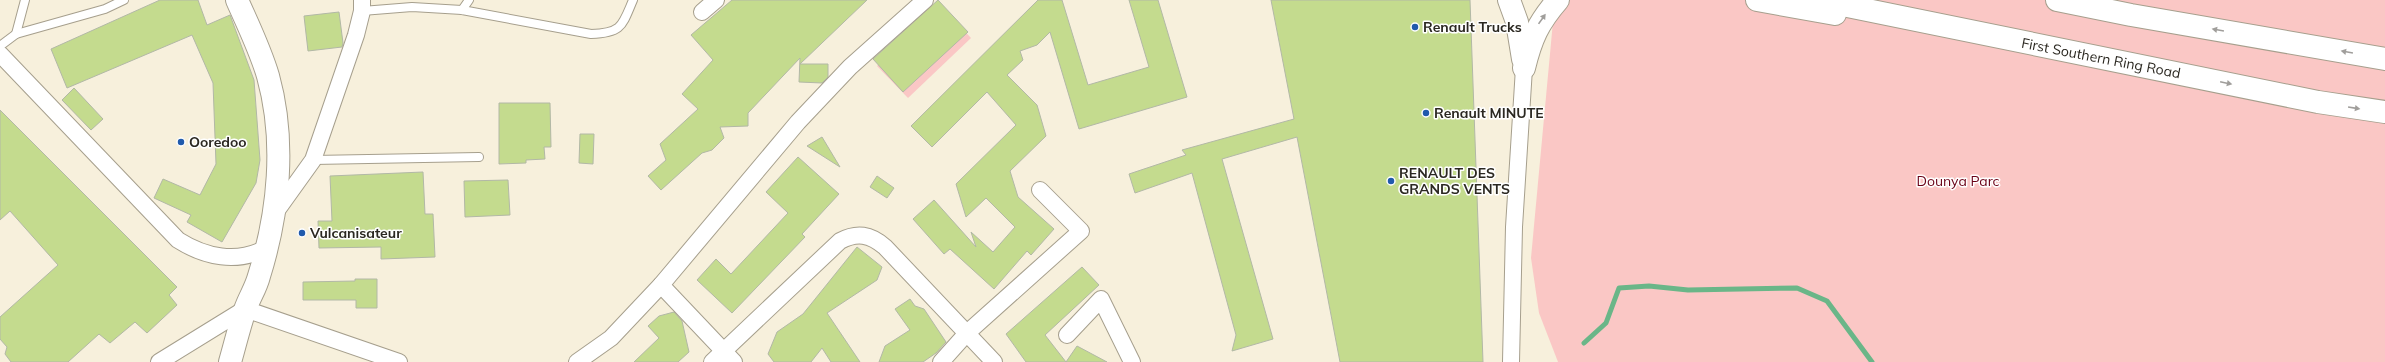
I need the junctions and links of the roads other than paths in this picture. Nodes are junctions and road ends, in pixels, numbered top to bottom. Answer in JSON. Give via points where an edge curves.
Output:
{"nodes":[{"id":1,"x":25,"y":0,"type":"edge"},
{"id":2,"x":124,"y":0,"type":"edge"},
{"id":3,"x":237,"y":0,"type":"edge"},
{"id":4,"x":469,"y":0,"type":"edge"},
{"id":5,"x":633,"y":0,"type":"edge"},
{"id":6,"x":716,"y":0,"type":"edge"},
{"id":7,"x":925,"y":0,"type":"edge"},
{"id":8,"x":1509,"y":0,"type":"edge"},
{"id":9,"x":1558,"y":0,"type":"edge"},
{"id":10,"x":1757,"y":0,"type":"edge"},
{"id":11,"x":1818,"y":0,"type":"edge"},
{"id":12,"x":2056,"y":0,"type":"edge"},
{"id":13,"x":2105,"y":0,"type":"edge"},
{"id":14,"x":362,"y":6,"type":"edge"},
{"id":15,"x":462,"y":10,"type":"junction"},
{"id":16,"x":702,"y":12,"type":"dead end"},
{"id":17,"x":2131,"y":15,"type":"junction"},
{"id":18,"x":16,"y":34,"type":"junction"},
{"id":19,"x":0,"y":46,"type":"edge"},
{"id":20,"x":0,"y":54,"type":"edge"},
{"id":21,"x":2385,"y":59,"type":"edge"},
{"id":22,"x":1524,"y":68,"type":"junction"},
{"id":23,"x":2201,"y":78,"type":"junction"},
{"id":24,"x":2385,"y":112,"type":"edge"},
{"id":25,"x":479,"y":158,"type":"dead end"},
{"id":26,"x":313,"y":160,"type":"junction"},
{"id":27,"x":1040,"y":190,"type":"dead end"},
{"id":28,"x":274,"y":214,"type":"junction"},
{"id":29,"x":266,"y":248,"type":"junction"},
{"id":30,"x":662,"y":285,"type":"junction"},
{"id":31,"x":245,"y":309,"type":"junction"},
{"id":32,"x":967,"y":333,"type":"junction"},
{"id":33,"x":1067,"y":335,"type":"dead end"},
{"id":34,"x":723,"y":358,"type":"edge"},
{"id":35,"x":230,"y":360,"type":"edge"},
{"id":36,"x":159,"y":362,"type":"edge"},
{"id":37,"x":399,"y":362,"type":"edge"},
{"id":38,"x":577,"y":362,"type":"edge"},
{"id":39,"x":941,"y":362,"type":"edge"},
{"id":40,"x":994,"y":362,"type":"edge"},
{"id":41,"x":1132,"y":362,"type":"edge"},
{"id":42,"x":1511,"y":362,"type":"edge"}],
"edges":[{"from":1,"to":18,"type":"lane"},
{"from":2,"to":18,"type":"lane","via":[[105,9]]},
{"from":3,"to":28,"type":"main road","via":[[268,76],[274,106],[278,142],[278,180]]},
{"from":4,"to":15,"type":"lane"},
{"from":5,"to":15,"type":"lane","via":[[622,25],[609,34],[591,34]]},
{"from":6,"to":16,"type":"street"},
{"from":7,"to":30,"type":"street","via":[[850,67],[798,122]]},
{"from":8,"to":22,"type":"main road","via":[[1517,22]]},
{"from":22,"to":9,"type":"main road","one_way":true,"via":[[1531,41],[1541,20]]},
{"from":10,"to":23,"type":"main road"},
{"from":11,"to":23,"type":"main road","name":"First Southern Ring Road"},
{"from":12,"to":17,"type":"main road"},
{"from":13,"to":17,"type":"main road"},
{"from":14,"to":15,"type":"lane"},
{"from":14,"to":26,"type":"street","via":[[356,35]]},
{"from":21,"to":17,"type":"main road","one_way":true},
{"from":18,"to":19,"type":"lane"},
{"from":20,"to":29,"type":"street","via":[[178,240],[194,250],[212,256],[255,254]]},
{"from":22,"to":42,"type":"street","via":[[1514,227]]},
{"from":23,"to":24,"type":"main road","name":"First Southern Ring Road","one_way":true,"via":[[2318,102]]},
{"from":25,"to":26,"type":"lane"},
{"from":26,"to":28,"type":"street"},
{"from":27,"to":32,"type":"street","via":[[1081,231]]},
{"from":28,"to":29,"type":"main road"},
{"from":29,"to":31,"type":"main road","via":[[259,276]]},
{"from":30,"to":34,"type":"street"},
{"from":30,"to":38,"type":"street","via":[[610,338]]},
{"from":31,"to":35,"type":"main road"},
{"from":31,"to":36,"type":"street"},
{"from":31,"to":37,"type":"street"},
{"from":32,"to":34,"type":"street","via":[[884,246],[869,236],[859,234],[840,241]]},
{"from":32,"to":39,"type":"street"},
{"from":32,"to":40,"type":"street"},
{"from":33,"to":41,"type":"street","via":[[1101,299]]}]}
